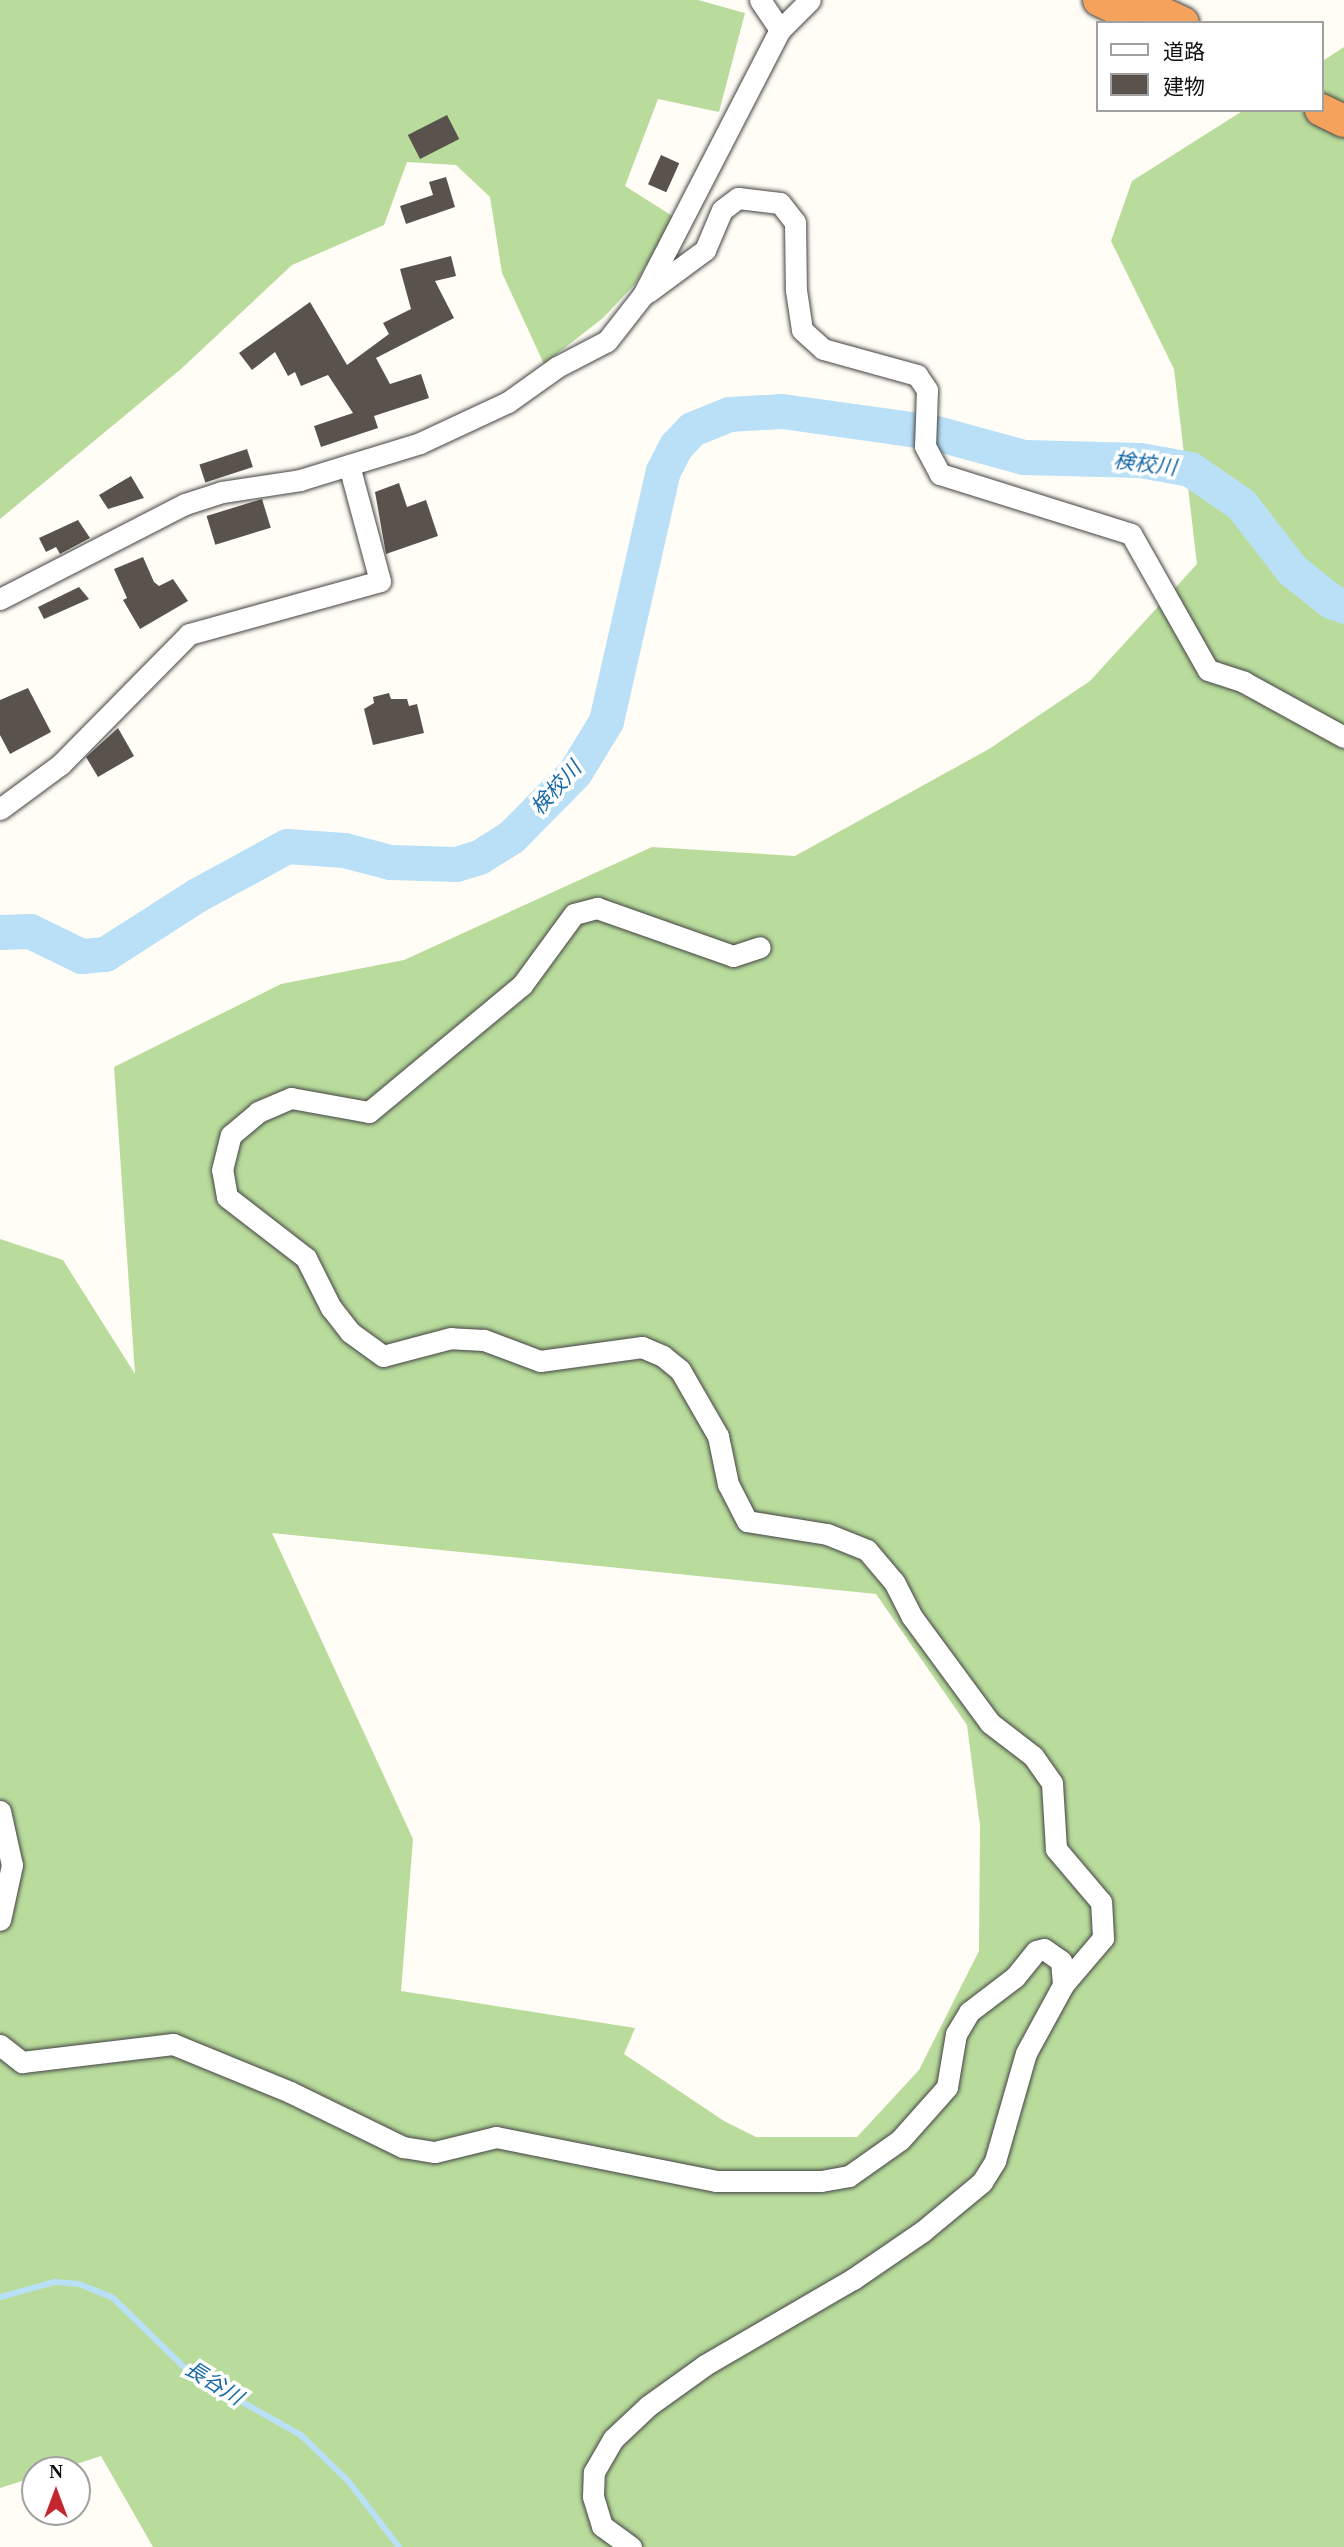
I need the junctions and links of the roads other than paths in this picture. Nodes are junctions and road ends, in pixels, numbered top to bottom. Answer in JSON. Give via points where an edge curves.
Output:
{"nodes":[{"id":1,"x":760,"y":0,"type":"edge"},
{"id":2,"x":810,"y":0,"type":"edge"},
{"id":3,"x":1099,"y":0,"type":"edge"},
{"id":4,"x":1134,"y":0,"type":"edge"},
{"id":5,"x":1144,"y":21,"type":"edge"},
{"id":6,"x":1179,"y":21,"type":"edge"},
{"id":7,"x":780,"y":30,"type":"junction"},
{"id":8,"x":1323,"y":91,"type":"edge"},
{"id":9,"x":1344,"y":101,"type":"edge"},
{"id":10,"x":1323,"y":111,"type":"edge"},
{"id":11,"x":1344,"y":121,"type":"edge"},
{"id":12,"x":643,"y":295,"type":"junction"},
{"id":13,"x":349,"y":465,"type":"junction"},
{"id":14,"x":0,"y":599,"type":"edge"},
{"id":15,"x":1344,"y":737,"type":"edge"},
{"id":16,"x":5,"y":802,"type":"edge"},
{"id":17,"x":760,"y":947,"type":"dead end"},
{"id":18,"x":0,"y":1811,"type":"edge"},
{"id":19,"x":0,"y":1920,"type":"edge"},
{"id":20,"x":1063,"y":1985,"type":"junction"},
{"id":21,"x":0,"y":2045,"type":"edge"},
{"id":22,"x":631,"y":2547,"type":"edge"}],
"edges":[{"from":1,"to":7,"type":"street"},
{"from":2,"to":7,"type":"street"},
{"from":3,"to":5,"type":"highway"},
{"from":4,"to":6,"type":"highway"},
{"from":7,"to":12,"type":"street"},
{"from":8,"to":9,"type":"highway"},
{"from":10,"to":11,"type":"highway"},
{"from":12,"to":13,"type":"street","via":[[607,341],[508,402],[421,443]]},
{"from":12,"to":15,"type":"street","via":[[705,250],[722,210],[738,198],[780,203],[795,222],[802,330],[823,349],[918,375],[927,390],[925,446],[940,474],[1131,534],[1208,670],[1244,682]]},
{"from":13,"to":14,"type":"street","via":[[185,504]]},
{"from":13,"to":16,"type":"street","via":[[380,580],[189,634],[61,764]]},
{"from":17,"to":20,"type":"street","via":[[733,956],[597,908],[574,914],[522,985],[369,1112],[291,1098],[258,1112],[231,1135],[222,1170],[227,1197],[306,1258],[331,1307],[350,1332],[383,1356],[451,1338],[484,1340],[540,1361],[642,1347],[680,1370],[718,1436],[728,1485],[747,1521],[827,1534],[867,1550],[894,1581],[912,1617],[990,1723],[1033,1756],[1052,1783],[1056,1849],[1101,1902],[1105,1919],[1103,1938]]},
{"from":18,"to":19,"type":"street","via":[[12,1865]]},
{"from":20,"to":21,"type":"street","via":[[1061,1961],[1044,1949],[1035,1951],[1015,1978],[969,2012],[956,2034],[947,2087],[900,2140],[849,2176],[821,2181],[716,2181],[496,2137],[435,2152],[403,2147],[290,2092],[173,2044],[22,2062]]},
{"from":20,"to":22,"type":"street","via":[[1026,2053],[995,2161],[982,2182],[853,2279],[705,2365],[613,2438],[594,2472],[593,2496],[602,2526]]}]}
